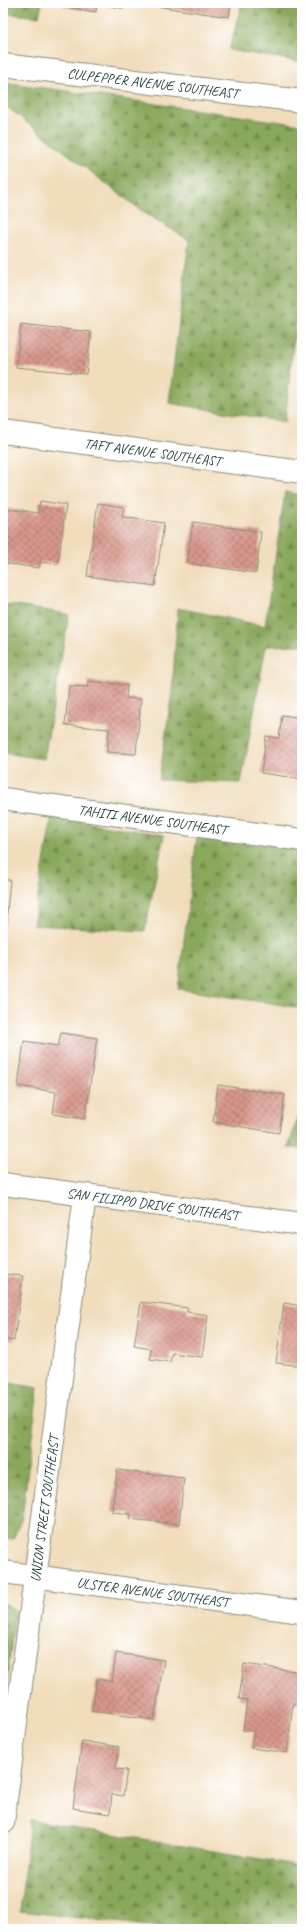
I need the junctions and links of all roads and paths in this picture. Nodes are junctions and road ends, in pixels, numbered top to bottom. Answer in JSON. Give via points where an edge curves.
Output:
{"nodes":[{"id":1,"x":3,"y":65,"type":"edge"},
{"id":2,"x":302,"y":101,"type":"edge"},
{"id":3,"x":3,"y":432,"type":"edge"},
{"id":4,"x":302,"y":472,"type":"edge"},
{"id":5,"x":3,"y":799,"type":"edge"},
{"id":6,"x":302,"y":840,"type":"edge"},
{"id":7,"x":3,"y":1184,"type":"edge"},
{"id":8,"x":85,"y":1195,"type":"junction"},
{"id":9,"x":302,"y":1224,"type":"edge"},
{"id":10,"x":3,"y":1572,"type":"edge"},
{"id":11,"x":36,"y":1576,"type":"junction"},
{"id":12,"x":302,"y":1612,"type":"edge"},
{"id":13,"x":3,"y":1823,"type":"edge"}],
"edges":[{"from":1,"to":2,"type":"street","name":"CULPEPPER AVENUE SOUTHEAST"},
{"from":3,"to":4,"type":"street","name":"TAFT AVENUE SOUTHEAST"},
{"from":5,"to":6,"type":"street","name":"TAHITI AVENUE SOUTHEAST"},
{"from":7,"to":8,"type":"street","name":"SAN FILIPPO DRIVE SOUTHEAST"},
{"from":8,"to":9,"type":"street","name":"SAN FILIPPO DRIVE SOUTHEAST"},
{"from":8,"to":11,"type":"street","name":"UNION STREET SOUTHEAST"},
{"from":10,"to":11,"type":"street","name":"ULSTER AVENUE SOUTHEAST"},
{"from":11,"to":12,"type":"street","name":"ULSTER AVENUE SOUTHEAST"},
{"from":11,"to":13,"type":"street","name":"UNION STREET SOUTHEAST"}]}
